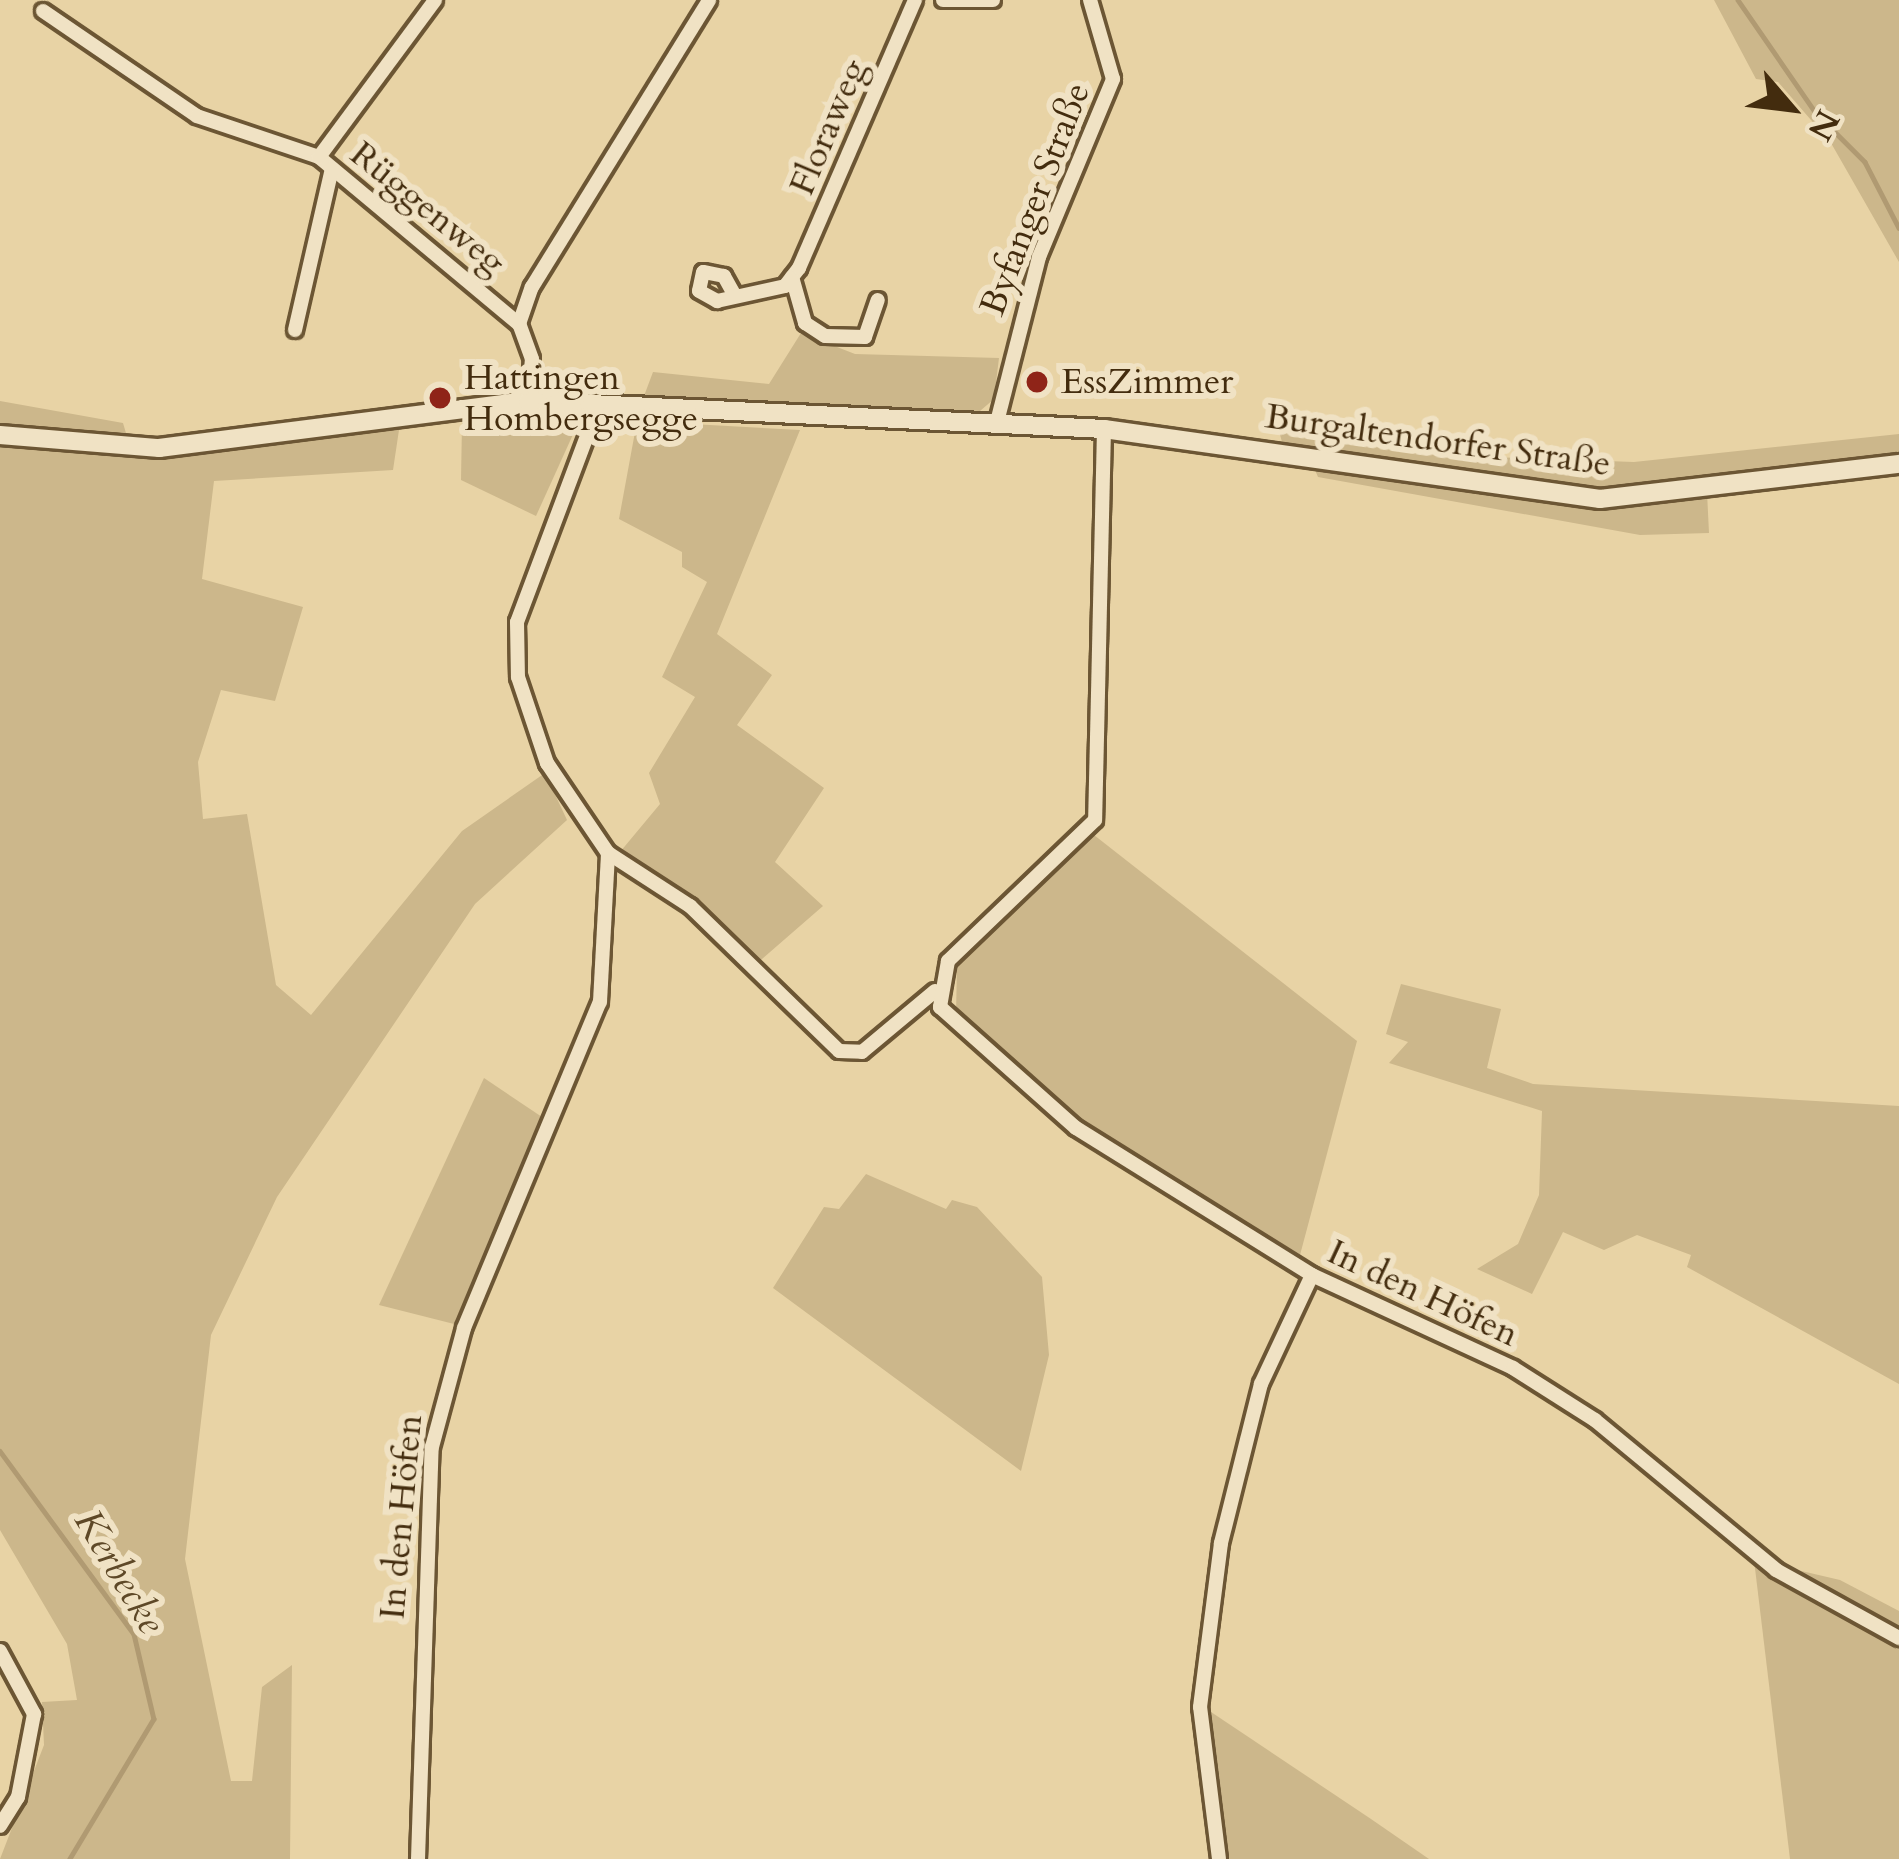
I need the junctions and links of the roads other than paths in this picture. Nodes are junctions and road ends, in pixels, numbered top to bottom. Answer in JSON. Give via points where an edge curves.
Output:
{"nodes":[{"id":1,"x":436,"y":0,"type":"edge"},
{"id":2,"x":710,"y":0,"type":"edge"},
{"id":3,"x":915,"y":0,"type":"edge"},
{"id":4,"x":943,"y":0,"type":"edge"},
{"id":5,"x":993,"y":0,"type":"edge"},
{"id":6,"x":1090,"y":0,"type":"edge"},
{"id":7,"x":43,"y":11,"type":"dead end"},
{"id":8,"x":319,"y":157,"type":"junction"},
{"id":9,"x":332,"y":169,"type":"junction"},
{"id":10,"x":792,"y":277,"type":"junction"},
{"id":11,"x":736,"y":296,"type":"dead end"},
{"id":12,"x":878,"y":300,"type":"dead end"},
{"id":13,"x":519,"y":324,"type":"junction"},
{"id":14,"x":295,"y":330,"type":"dead end"},
{"id":15,"x":528,"y":401,"type":"junction"},
{"id":16,"x":599,"y":404,"type":"junction"},
{"id":17,"x":997,"y":422,"type":"junction"},
{"id":18,"x":1104,"y":429,"type":"junction"},
{"id":19,"x":0,"y":435,"type":"edge"},
{"id":20,"x":1899,"y":464,"type":"edge"},
{"id":21,"x":608,"y":853,"type":"junction"},
{"id":22,"x":935,"y":991,"type":"junction"},
{"id":23,"x":1312,"y":1275,"type":"junction"},
{"id":24,"x":1899,"y":1638,"type":"edge"},
{"id":25,"x":0,"y":1651,"type":"edge"},
{"id":26,"x":0,"y":1826,"type":"edge"},
{"id":27,"x":418,"y":1859,"type":"edge"},
{"id":28,"x":1219,"y":1859,"type":"edge"}],
"edges":[{"from":1,"to":8,"type":"street"},
{"from":2,"to":13,"type":"street"},
{"from":3,"to":10,"type":"street","name":"Floraweg"},
{"from":4,"to":5,"type":"street"},
{"from":6,"to":17,"type":"street","name":"Byfanger Straße","via":[[1111,58],[1107,107],[1039,257]]},
{"from":7,"to":8,"type":"street","name":"Rüggenweg","via":[[197,116]]},
{"from":8,"to":9,"type":"street","name":"Rüggenweg"},
{"from":9,"to":13,"type":"street","name":"Rüggenweg"},
{"from":9,"to":14,"type":"street"},
{"from":10,"to":11,"type":"street"},
{"from":10,"to":12,"type":"street","via":[[805,323],[825,336],[865,337]]},
{"from":13,"to":15,"type":"street","via":[[532,358]]},
{"from":15,"to":16,"type":"main road","name":"Burgaltendorfer Straße"},
{"from":15,"to":19,"type":"main road","name":"Burgaltendorfer Straße","via":[[159,448]]},
{"from":16,"to":17,"type":"main road","name":"Burgaltendorfer Straße"},
{"from":16,"to":21,"type":"street","via":[[514,640],[547,763]]},
{"from":17,"to":18,"type":"main road","name":"Burgaltendorfer Straße"},
{"from":18,"to":20,"type":"main road","name":"Burgaltendorfer Straße","via":[[1600,499]]},
{"from":18,"to":22,"type":"street","via":[[1095,820],[974,931]]},
{"from":21,"to":22,"type":"street","via":[[690,907],[839,1051],[862,1052]]},
{"from":21,"to":27,"type":"street","name":"In den Höfen","via":[[600,1002],[472,1309],[432,1448]]},
{"from":22,"to":23,"type":"street","name":"In den Höfen","via":[[1043,1106]]},
{"from":23,"to":24,"type":"street","name":"In den Höfen","via":[[1546,1389],[1777,1570]]},
{"from":23,"to":28,"type":"street","via":[[1261,1384],[1221,1543],[1200,1707]]},
{"from":25,"to":26,"type":"street","via":[[34,1714],[19,1798]]}]}
